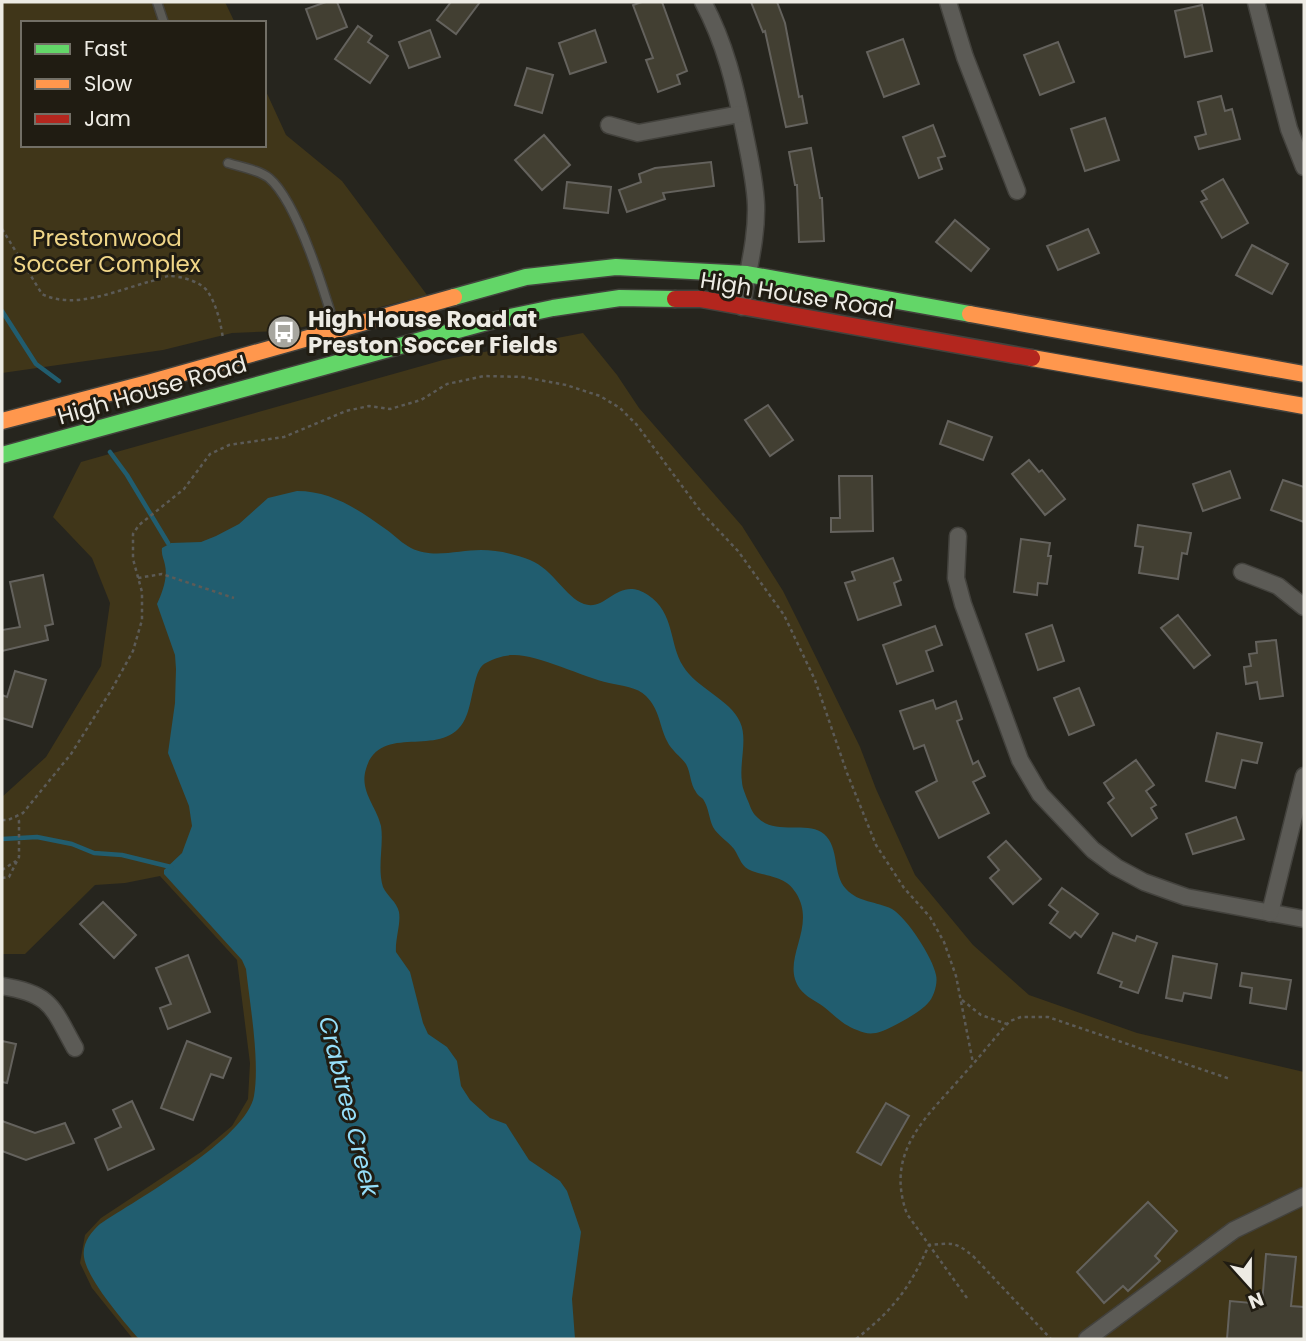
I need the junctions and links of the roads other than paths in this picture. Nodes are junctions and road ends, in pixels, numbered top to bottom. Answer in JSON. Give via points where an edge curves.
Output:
{"nodes":[{"id":1,"x":157,"y":2,"type":"edge"},
{"id":2,"x":703,"y":2,"type":"edge"},
{"id":3,"x":948,"y":2,"type":"edge"},
{"id":4,"x":1256,"y":2,"type":"edge"},
{"id":5,"x":163,"y":21,"type":"edge"},
{"id":6,"x":740,"y":114,"type":"junction"},
{"id":7,"x":609,"y":125,"type":"dead end"},
{"id":8,"x":229,"y":163,"type":"dead end"},
{"id":9,"x":1304,"y":167,"type":"edge"},
{"id":10,"x":1017,"y":191,"type":"dead end"},
{"id":11,"x":747,"y":274,"type":"junction"},
{"id":12,"x":742,"y":307,"type":"junction"},
{"id":13,"x":336,"y":329,"type":"junction"},
{"id":14,"x":345,"y":359,"type":"junction"},
{"id":15,"x":1304,"y":374,"type":"edge"},
{"id":16,"x":1304,"y":406,"type":"edge"},
{"id":17,"x":2,"y":421,"type":"edge"},
{"id":18,"x":2,"y":455,"type":"edge"},
{"id":19,"x":958,"y":536,"type":"dead end"},
{"id":20,"x":1241,"y":572,"type":"dead end"},
{"id":21,"x":1304,"y":607,"type":"edge"},
{"id":22,"x":1304,"y":776,"type":"edge"},
{"id":23,"x":1270,"y":912,"type":"junction"},
{"id":24,"x":1304,"y":919,"type":"edge"},
{"id":25,"x":2,"y":986,"type":"edge"},
{"id":26,"x":75,"y":1048,"type":"dead end"},
{"id":27,"x":1304,"y":1196,"type":"edge"},
{"id":28,"x":1087,"y":1339,"type":"edge"}],
"edges":[{"from":1,"to":5,"type":"lane"},
{"from":2,"to":6,"type":"street","via":[[733,77]]},
{"from":3,"to":10,"type":"street"},
{"from":4,"to":9,"type":"street","via":[[1289,129]]},
{"from":6,"to":7,"type":"street","via":[[638,133]]},
{"from":6,"to":11,"type":"street","via":[[756,206]]},
{"from":8,"to":13,"type":"lane","via":[[268,177],[291,206]]},
{"from":11,"to":12,"type":"street"},
{"from":11,"to":13,"type":"main road","name":"High House Road","via":[[616,267],[526,277]]},
{"from":11,"to":15,"type":"main road","name":"High House Road"},
{"from":12,"to":14,"type":"main road","name":"High House Road","via":[[701,299],[620,298],[487,322]]},
{"from":12,"to":16,"type":"main road","name":"High House Road"},
{"from":13,"to":14,"type":"lane"},
{"from":13,"to":17,"type":"main road","name":"High House Road"},
{"from":14,"to":18,"type":"main road","name":"High House Road"},
{"from":19,"to":23,"type":"street","via":[[956,578],[963,604],[1020,760],[1040,794],[1093,850],[1143,882],[1186,897]]},
{"from":20,"to":21,"type":"street","via":[[1278,586]]},
{"from":22,"to":23,"type":"street"},
{"from":23,"to":24,"type":"street"},
{"from":25,"to":26,"type":"street","via":[[47,1001]]},
{"from":27,"to":28,"type":"street","via":[[1234,1230]]}]}
